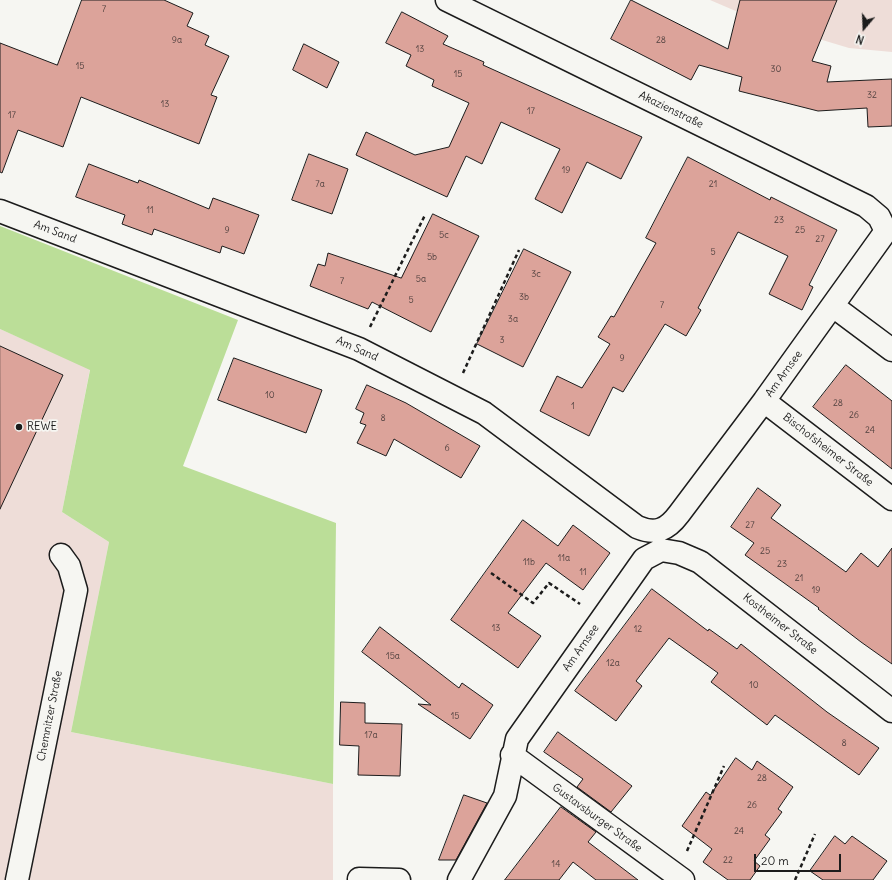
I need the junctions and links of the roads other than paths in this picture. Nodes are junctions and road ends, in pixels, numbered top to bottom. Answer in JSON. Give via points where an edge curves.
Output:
{"nodes":[{"id":1,"x":447,"y":0,"type":"edge"},
{"id":2,"x":0,"y":211,"type":"edge"},
{"id":3,"x":886,"y":231,"type":"joint"},
{"id":4,"x":832,"y":306,"type":"junction"},
{"id":5,"x":892,"y":350,"type":"edge"},
{"id":6,"x":764,"y":400,"type":"junction"},
{"id":7,"x":892,"y":499,"type":"edge"},
{"id":8,"x":679,"y":514,"type":"joint"},
{"id":9,"x":661,"y":550,"type":"joint"},
{"id":10,"x":61,"y":555,"type":"dead end"},
{"id":11,"x":892,"y":712,"type":"edge"},
{"id":12,"x":512,"y":755,"type":"junction"},
{"id":13,"x":680,"y":878,"type":"edge"},
{"id":14,"x":360,"y":879,"type":"dead end"},
{"id":15,"x":17,"y":880,"type":"edge"},
{"id":16,"x":399,"y":880,"type":"edge"},
{"id":17,"x":459,"y":880,"type":"edge"}],
"edges":[{"from":1,"to":3,"type":"street","name":"Akazienstraße","via":[[866,206],[879,217]]},
{"from":2,"to":8,"type":"street","name":"Am Sand","via":[[359,349],[484,413],[637,527],[648,532],[671,525]]},
{"from":3,"to":4,"type":"street","name":"Am Arnsee"},
{"from":4,"to":5,"type":"street"},
{"from":4,"to":6,"type":"street","name":"Am Arnsee"},
{"from":6,"to":7,"type":"street","name":"Bischofsheimer Straße"},
{"from":6,"to":8,"type":"street","name":"Am Arnsee"},
{"from":9,"to":11,"type":"street","name":"Kostheimer Straße","via":[[679,552],[700,562]]},
{"from":9,"to":12,"type":"street","name":"Am Arnsee","via":[[644,559],[517,739]]},
{"from":10,"to":15,"type":"street","name":"Chemnitzer Straße","via":[[70,566],[76,590]]},
{"from":12,"to":13,"type":"street","name":"Gustavsburger Straße"},
{"from":12,"to":17,"type":"street","name":"Am Arnsee","via":[[504,796]]},
{"from":14,"to":16,"type":"street"}]}
